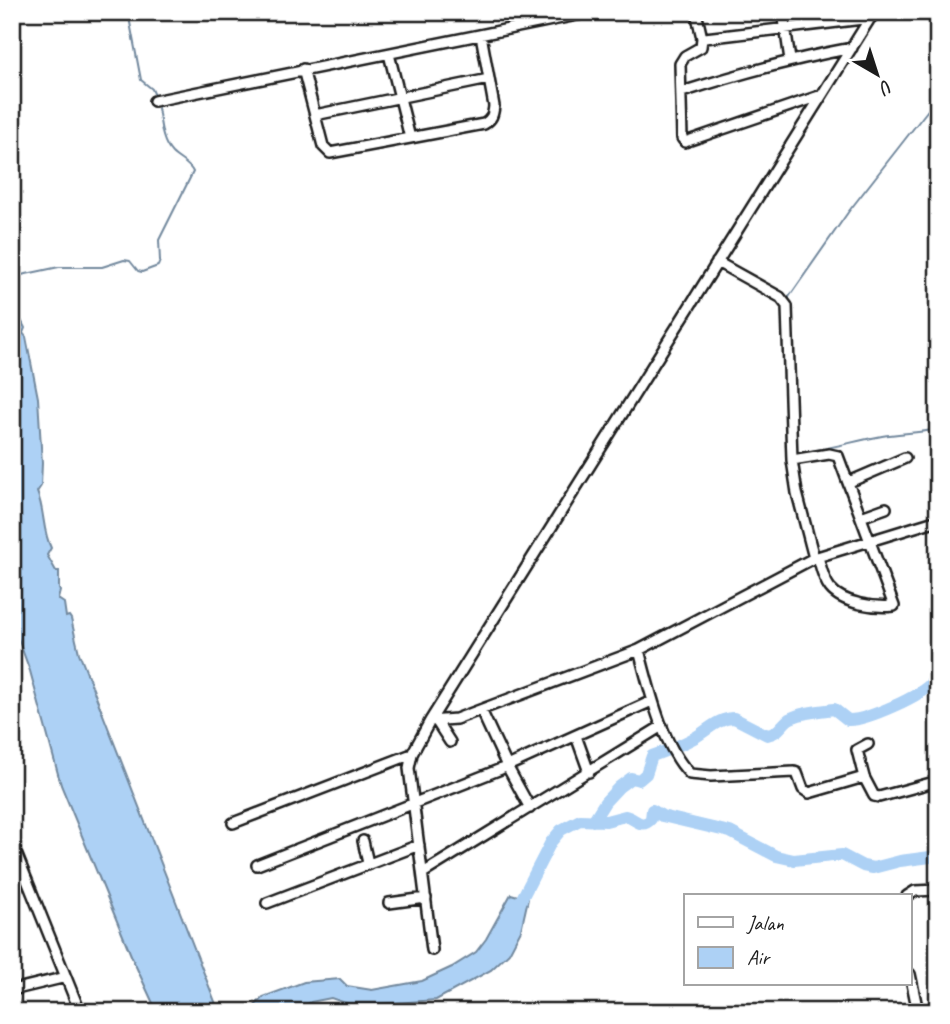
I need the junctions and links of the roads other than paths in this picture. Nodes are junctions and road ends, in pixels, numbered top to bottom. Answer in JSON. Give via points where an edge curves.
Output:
{"nodes":[{"id":1,"x":592,"y":12,"type":"edge"},
{"id":2,"x":696,"y":12,"type":"edge"},
{"id":3,"x":783,"y":12,"type":"edge"},
{"id":4,"x":873,"y":15,"type":"edge"},
{"id":5,"x":785,"y":27,"type":"junction"},
{"id":6,"x":481,"y":35,"type":"junction"},
{"id":7,"x":702,"y":37,"type":"junction"},
{"id":8,"x":852,"y":48,"type":"junction"},
{"id":9,"x":389,"y":54,"type":"junction"},
{"id":10,"x":790,"y":60,"type":"junction"},
{"id":11,"x":303,"y":69,"type":"junction"},
{"id":12,"x":489,"y":79,"type":"junction"},
{"id":13,"x":682,"y":92,"type":"junction"},
{"id":14,"x":822,"y":95,"type":"junction"},
{"id":15,"x":400,"y":98,"type":"junction"},
{"id":16,"x":154,"y":100,"type":"dead end"},
{"id":17,"x":315,"y":115,"type":"junction"},
{"id":18,"x":410,"y":138,"type":"junction"},
{"id":19,"x":718,"y":262,"type":"junction"},
{"id":20,"x":905,"y":458,"type":"dead end"},
{"id":21,"x":794,"y":460,"type":"junction"},
{"id":22,"x":849,"y":482,"type":"junction"},
{"id":23,"x":886,"y":508,"type":"dead end"},
{"id":24,"x":861,"y":517,"type":"junction"},
{"id":25,"x":938,"y":520,"type":"edge"},
{"id":26,"x":870,"y":540,"type":"junction"},
{"id":27,"x":816,"y":557,"type":"junction"},
{"id":28,"x":639,"y":650,"type":"junction"},
{"id":29,"x":652,"y":701,"type":"junction"},
{"id":30,"x":481,"y":710,"type":"junction"},
{"id":31,"x":434,"y":722,"type":"junction"},
{"id":32,"x":662,"y":726,"type":"junction"},
{"id":33,"x":576,"y":736,"type":"junction"},
{"id":34,"x":450,"y":742,"type":"dead end"},
{"id":35,"x":868,"y":744,"type":"dead end"},
{"id":36,"x":412,"y":754,"type":"junction"},
{"id":37,"x":507,"y":766,"type":"junction"},
{"id":38,"x":589,"y":772,"type":"junction"},
{"id":39,"x":864,"y":777,"type":"junction"},
{"id":40,"x":938,"y":781,"type":"edge"},
{"id":41,"x":414,"y":804,"type":"junction"},
{"id":42,"x":530,"y":808,"type":"junction"},
{"id":43,"x":233,"y":823,"type":"dead end"},
{"id":44,"x":363,"y":841,"type":"dead end"},
{"id":45,"x":12,"y":843,"type":"edge"},
{"id":46,"x":419,"y":845,"type":"junction"},
{"id":47,"x":368,"y":863,"type":"junction"},
{"id":48,"x":257,"y":865,"type":"dead end"},
{"id":49,"x":423,"y":873,"type":"junction"},
{"id":50,"x":938,"y":890,"type":"edge"},
{"id":51,"x":910,"y":894,"type":"edge"},
{"id":52,"x":426,"y":898,"type":"junction"},
{"id":53,"x":267,"y":903,"type":"dead end"},
{"id":54,"x":389,"y":903,"type":"dead end"},
{"id":55,"x":432,"y":950,"type":"dead end"},
{"id":56,"x":66,"y":977,"type":"junction"},
{"id":57,"x":912,"y":984,"type":"edge"},
{"id":58,"x":12,"y":990,"type":"edge"},
{"id":59,"x":12,"y":1002,"type":"edge"},
{"id":60,"x":15,"y":1012,"type":"edge"},
{"id":61,"x":80,"y":1012,"type":"edge"},
{"id":62,"x":918,"y":1012,"type":"edge"}],
"edges":[{"from":1,"to":6,"type":"street"},
{"from":2,"to":7,"type":"street"},
{"from":3,"to":5,"type":"street"},
{"from":4,"to":5,"type":"street"},
{"from":4,"to":8,"type":"street"},
{"from":5,"to":7,"type":"street"},
{"from":5,"to":10,"type":"street"},
{"from":6,"to":9,"type":"street"},
{"from":6,"to":12,"type":"street"},
{"from":7,"to":13,"type":"street","via":[[699,50],[680,64]]},
{"from":8,"to":10,"type":"street"},
{"from":8,"to":14,"type":"street"},
{"from":9,"to":11,"type":"street"},
{"from":9,"to":15,"type":"street"},
{"from":10,"to":13,"type":"street"},
{"from":11,"to":16,"type":"street"},
{"from":11,"to":17,"type":"street"},
{"from":12,"to":15,"type":"street"},
{"from":12,"to":18,"type":"street","via":[[494,106],[490,120]]},
{"from":13,"to":14,"type":"street","via":[[682,138],[686,142]]},
{"from":14,"to":19,"type":"street"},
{"from":15,"to":17,"type":"street"},
{"from":15,"to":18,"type":"street"},
{"from":17,"to":18,"type":"street","via":[[323,146],[330,153]]},
{"from":19,"to":21,"type":"street","via":[[780,297],[787,306]]},
{"from":19,"to":31,"type":"street"},
{"from":20,"to":22,"type":"street"},
{"from":21,"to":22,"type":"street","via":[[838,456]]},
{"from":21,"to":27,"type":"street","via":[[797,493]]},
{"from":22,"to":24,"type":"street"},
{"from":23,"to":24,"type":"street"},
{"from":24,"to":26,"type":"street"},
{"from":25,"to":26,"type":"street"},
{"from":26,"to":27,"type":"street"},
{"from":26,"to":27,"type":"street","via":[[894,606],[859,603],[836,594]]},
{"from":27,"to":28,"type":"street"},
{"from":28,"to":29,"type":"street"},
{"from":28,"to":30,"type":"street"},
{"from":29,"to":32,"type":"street"},
{"from":29,"to":33,"type":"street"},
{"from":30,"to":31,"type":"street"},
{"from":30,"to":37,"type":"street"},
{"from":31,"to":34,"type":"street"},
{"from":31,"to":36,"type":"street"},
{"from":32,"to":38,"type":"street"},
{"from":32,"to":39,"type":"street","via":[[684,768],[694,775],[794,772],[809,793]]},
{"from":33,"to":37,"type":"street"},
{"from":33,"to":38,"type":"street"},
{"from":35,"to":39,"type":"street","via":[[857,750]]},
{"from":36,"to":41,"type":"street","via":[[409,768]]},
{"from":36,"to":43,"type":"street"},
{"from":37,"to":41,"type":"street"},
{"from":37,"to":42,"type":"street"},
{"from":38,"to":42,"type":"street"},
{"from":39,"to":40,"type":"street","via":[[879,797]]},
{"from":41,"to":46,"type":"street"},
{"from":41,"to":48,"type":"street"},
{"from":42,"to":49,"type":"street"},
{"from":44,"to":47,"type":"street"},
{"from":45,"to":56,"type":"street"},
{"from":46,"to":47,"type":"street"},
{"from":46,"to":49,"type":"street"},
{"from":47,"to":53,"type":"street"},
{"from":49,"to":52,"type":"street"},
{"from":50,"to":51,"type":"street"},
{"from":52,"to":54,"type":"street"},
{"from":52,"to":55,"type":"street"},
{"from":56,"to":58,"type":"street"},
{"from":56,"to":61,"type":"street"},
{"from":57,"to":62,"type":"street"},
{"from":59,"to":60,"type":"street"}]}
